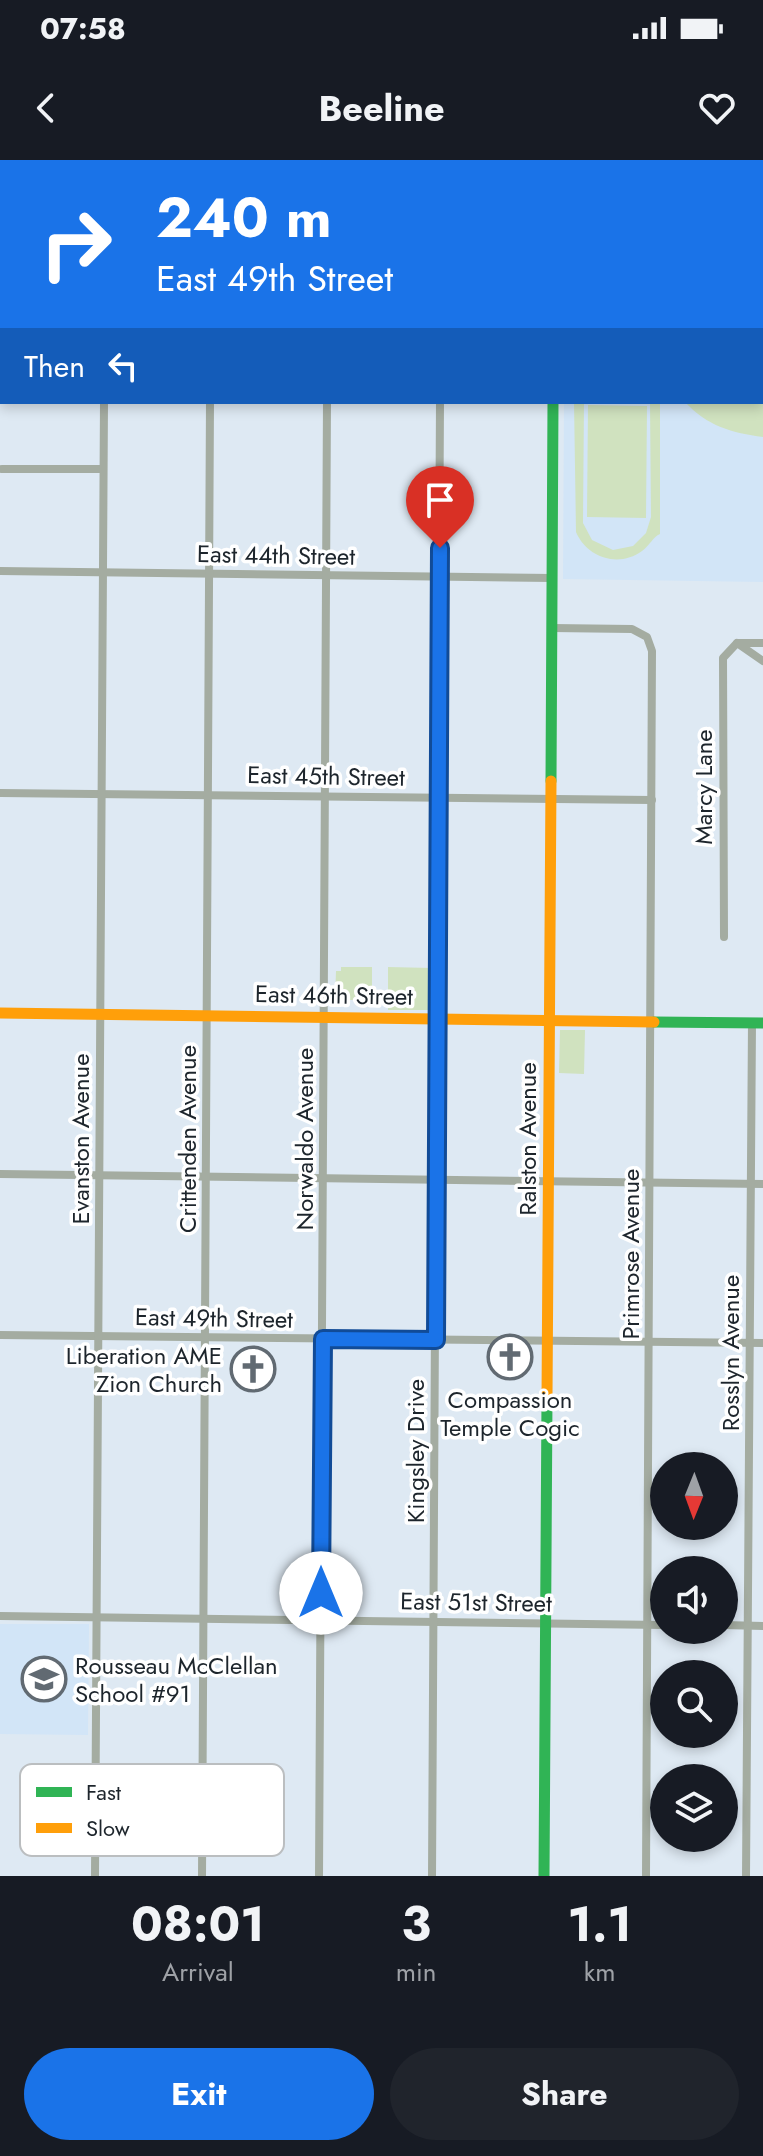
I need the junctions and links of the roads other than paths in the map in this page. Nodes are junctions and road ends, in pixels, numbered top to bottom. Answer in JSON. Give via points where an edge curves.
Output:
{"nodes":[{"id":1,"x":104,"y":404,"type":"edge"},
{"id":2,"x":210,"y":404,"type":"edge"},
{"id":3,"x":327,"y":404,"type":"edge"},
{"id":4,"x":440,"y":404,"type":"edge"},
{"id":5,"x":553,"y":404,"type":"edge"},
{"id":6,"x":2,"y":469,"type":"edge"},
{"id":7,"x":103,"y":469,"type":"junction"},
{"id":8,"x":0,"y":571,"type":"edge"},
{"id":9,"x":103,"y":572,"type":"junction"},
{"id":10,"x":209,"y":574,"type":"junction"},
{"id":11,"x":327,"y":575,"type":"junction"},
{"id":12,"x":440,"y":577,"type":"junction"},
{"id":13,"x":552,"y":578,"type":"junction"},
{"id":14,"x":552,"y":628,"type":"junction"},
{"id":15,"x":737,"y":643,"type":"junction"},
{"id":16,"x":763,"y":643,"type":"edge"},
{"id":17,"x":763,"y":661,"type":"edge"},
{"id":18,"x":0,"y":793,"type":"edge"},
{"id":19,"x":102,"y":793,"type":"junction"},
{"id":20,"x":208,"y":794,"type":"junction"},
{"id":21,"x":326,"y":796,"type":"junction"},
{"id":22,"x":439,"y":797,"type":"junction"},
{"id":23,"x":551,"y":799,"type":"junction"},
{"id":24,"x":652,"y":800,"type":"junction"},
{"id":25,"x":724,"y":937,"type":"dead end"},
{"id":26,"x":0,"y":1013,"type":"edge"},
{"id":27,"x":101,"y":1014,"type":"junction"},
{"id":28,"x":208,"y":1016,"type":"junction"},
{"id":29,"x":325,"y":1017,"type":"junction"},
{"id":30,"x":438,"y":1019,"type":"junction"},
{"id":31,"x":550,"y":1020,"type":"junction"},
{"id":32,"x":651,"y":1021,"type":"junction"},
{"id":33,"x":758,"y":1022,"type":"edge"},
{"id":34,"x":0,"y":1174,"type":"edge"},
{"id":35,"x":100,"y":1175,"type":"junction"},
{"id":36,"x":207,"y":1177,"type":"junction"},
{"id":37,"x":324,"y":1178,"type":"junction"},
{"id":38,"x":437,"y":1180,"type":"junction"},
{"id":39,"x":549,"y":1181,"type":"junction"},
{"id":40,"x":650,"y":1182,"type":"junction"},
{"id":41,"x":751,"y":1184,"type":"junction"},
{"id":42,"x":763,"y":1184,"type":"edge"},
{"id":43,"x":0,"y":1335,"type":"edge"},
{"id":44,"x":99,"y":1336,"type":"junction"},
{"id":45,"x":205,"y":1337,"type":"junction"},
{"id":46,"x":323,"y":1339,"type":"junction"},
{"id":47,"x":436,"y":1340,"type":"junction"},
{"id":48,"x":548,"y":1341,"type":"junction"},
{"id":49,"x":649,"y":1342,"type":"junction"},
{"id":50,"x":750,"y":1343,"type":"junction"},
{"id":51,"x":763,"y":1343,"type":"edge"},
{"id":52,"x":0,"y":1616,"type":"edge"},
{"id":53,"x":97,"y":1618,"type":"junction"},
{"id":54,"x":203,"y":1619,"type":"junction"},
{"id":55,"x":321,"y":1620,"type":"junction"},
{"id":56,"x":433,"y":1622,"type":"junction"},
{"id":57,"x":546,"y":1623,"type":"junction"},
{"id":58,"x":647,"y":1624,"type":"junction"},
{"id":59,"x":650,"y":1624,"type":"edge"},
{"id":60,"x":738,"y":1626,"type":"edge"},
{"id":61,"x":747,"y":1626,"type":"junction"},
{"id":62,"x":763,"y":1626,"type":"edge"},
{"id":63,"x":96,"y":1764,"type":"edge"},
{"id":64,"x":202,"y":1764,"type":"edge"},
{"id":65,"x":95,"y":1856,"type":"edge"},
{"id":66,"x":202,"y":1856,"type":"edge"},
{"id":67,"x":95,"y":1876,"type":"edge"},
{"id":68,"x":202,"y":1876,"type":"edge"},
{"id":69,"x":319,"y":1876,"type":"edge"},
{"id":70,"x":432,"y":1876,"type":"edge"},
{"id":71,"x":544,"y":1876,"type":"edge"},
{"id":72,"x":646,"y":1876,"type":"edge"},
{"id":73,"x":746,"y":1876,"type":"edge"}],
"edges":[{"from":1,"to":7,"type":"street","name":"Evanston Avenue"},
{"from":2,"to":10,"type":"street","name":"Crittenden Avenue"},
{"from":3,"to":11,"type":"street","name":"Norwaldo Avenue"},
{"from":4,"to":12,"type":"street","name":"Kingsley Drive"},
{"from":5,"to":13,"type":"street","name":"Ralston Avenue"},
{"from":6,"to":7,"type":"street"},
{"from":7,"to":9,"type":"street","name":"Evanston Avenue"},
{"from":8,"to":9,"type":"street","name":"East 44th Street"},
{"from":9,"to":10,"type":"street","name":"East 44th Street"},
{"from":9,"to":19,"type":"street","name":"Evanston Avenue"},
{"from":10,"to":11,"type":"street","name":"East 44th Street"},
{"from":10,"to":20,"type":"street","name":"Crittenden Avenue"},
{"from":11,"to":12,"type":"street","name":"East 44th Street"},
{"from":11,"to":21,"type":"street","name":"Norwaldo Avenue"},
{"from":12,"to":13,"type":"street","name":"East 44th Street"},
{"from":12,"to":22,"type":"street","name":"Kingsley Drive"},
{"from":13,"to":14,"type":"street","name":"Ralston Avenue"},
{"from":14,"to":23,"type":"street","name":"Ralston Avenue"},
{"from":14,"to":24,"type":"street","name":"Primrose Avenue","via":[[632,629],[645,635],[652,651]]},
{"from":15,"to":16,"type":"street"},
{"from":15,"to":17,"type":"street"},
{"from":15,"to":25,"type":"street","name":"Marcy Lane","via":[[723,658]]},
{"from":18,"to":19,"type":"street","name":"East 45th Street"},
{"from":19,"to":20,"type":"street","name":"East 45th Street"},
{"from":19,"to":27,"type":"street","name":"Evanston Avenue"},
{"from":20,"to":21,"type":"street","name":"East 45th Street"},
{"from":20,"to":28,"type":"street","name":"Crittenden Avenue"},
{"from":21,"to":22,"type":"street","name":"East 45th Street"},
{"from":21,"to":29,"type":"street","name":"Norwaldo Avenue"},
{"from":22,"to":23,"type":"street","name":"East 45th Street"},
{"from":22,"to":30,"type":"street","name":"Kingsley Drive"},
{"from":23,"to":24,"type":"street","name":"East 45th Street"},
{"from":23,"to":31,"type":"street","name":"Ralston Avenue"},
{"from":24,"to":32,"type":"street","name":"Primrose Avenue"},
{"from":26,"to":27,"type":"street","name":"East 46th Street"},
{"from":27,"to":28,"type":"street","name":"East 46th Street"},
{"from":27,"to":35,"type":"street","name":"Evanston Avenue"},
{"from":28,"to":29,"type":"street","name":"East 46th Street"},
{"from":28,"to":36,"type":"street","name":"Crittenden Avenue"},
{"from":29,"to":30,"type":"street","name":"East 46th Street"},
{"from":29,"to":37,"type":"street","name":"Norwaldo Avenue"},
{"from":30,"to":31,"type":"street","name":"East 46th Street"},
{"from":30,"to":38,"type":"street","name":"Kingsley Drive"},
{"from":31,"to":32,"type":"street","name":"East 46th Street"},
{"from":31,"to":39,"type":"street","name":"Ralston Avenue"},
{"from":32,"to":33,"type":"street","name":"East 46th Street"},
{"from":32,"to":40,"type":"street","name":"Primrose Avenue"},
{"from":33,"to":41,"type":"street","name":"Rosslyn Avenue"},
{"from":34,"to":35,"type":"street"},
{"from":35,"to":36,"type":"street"},
{"from":35,"to":44,"type":"street","name":"Evanston Avenue"},
{"from":36,"to":37,"type":"street"},
{"from":36,"to":45,"type":"street","name":"Crittenden Avenue"},
{"from":37,"to":38,"type":"street"},
{"from":37,"to":46,"type":"street","name":"Norwaldo Avenue"},
{"from":38,"to":39,"type":"street"},
{"from":38,"to":47,"type":"street","name":"Kingsley Drive"},
{"from":39,"to":40,"type":"street"},
{"from":39,"to":48,"type":"street","name":"Ralston Avenue"},
{"from":40,"to":41,"type":"street"},
{"from":40,"to":49,"type":"street","name":"Primrose Avenue"},
{"from":41,"to":42,"type":"street"},
{"from":41,"to":50,"type":"street","name":"Rosslyn Avenue"},
{"from":43,"to":44,"type":"street","name":"East 49th Street"},
{"from":44,"to":45,"type":"street","name":"East 49th Street"},
{"from":44,"to":53,"type":"street","name":"Evanston Avenue"},
{"from":45,"to":46,"type":"street","name":"East 49th Street"},
{"from":45,"to":54,"type":"street","name":"Crittenden Avenue"},
{"from":46,"to":47,"type":"street","name":"East 49th Street"},
{"from":46,"to":55,"type":"street","name":"Norwaldo Avenue"},
{"from":47,"to":48,"type":"street","name":"East 49th Street"},
{"from":47,"to":56,"type":"street","name":"Kingsley Drive"},
{"from":48,"to":49,"type":"street","name":"East 49th Street"},
{"from":48,"to":57,"type":"street","name":"Ralston Avenue"},
{"from":49,"to":50,"type":"street","name":"East 49th Street"},
{"from":49,"to":58,"type":"street","name":"Primrose Avenue"},
{"from":50,"to":51,"type":"street","name":"East 49th Street"},
{"from":50,"to":61,"type":"street","name":"Rosslyn Avenue"},
{"from":52,"to":53,"type":"street","name":"East 51st Street"},
{"from":53,"to":54,"type":"street","name":"East 51st Street"},
{"from":53,"to":63,"type":"street","name":"Evanston Avenue"},
{"from":54,"to":55,"type":"street","name":"East 51st Street"},
{"from":54,"to":64,"type":"street","name":"Crittenden Avenue"},
{"from":55,"to":56,"type":"street","name":"East 51st Street"},
{"from":55,"to":69,"type":"street","name":"Norwaldo Avenue"},
{"from":56,"to":57,"type":"street","name":"East 51st Street"},
{"from":56,"to":70,"type":"street","name":"Kingsley Drive"},
{"from":57,"to":58,"type":"street","name":"East 51st Street"},
{"from":57,"to":71,"type":"street","name":"Ralston Avenue"},
{"from":58,"to":59,"type":"street","name":"East 51st Street"},
{"from":58,"to":72,"type":"street","name":"Primrose Avenue"},
{"from":60,"to":61,"type":"street"},
{"from":61,"to":62,"type":"street"},
{"from":61,"to":73,"type":"street","name":"Rosslyn Avenue"},
{"from":65,"to":67,"type":"street","name":"Evanston Avenue"},
{"from":66,"to":68,"type":"street","name":"Crittenden Avenue"}]}
